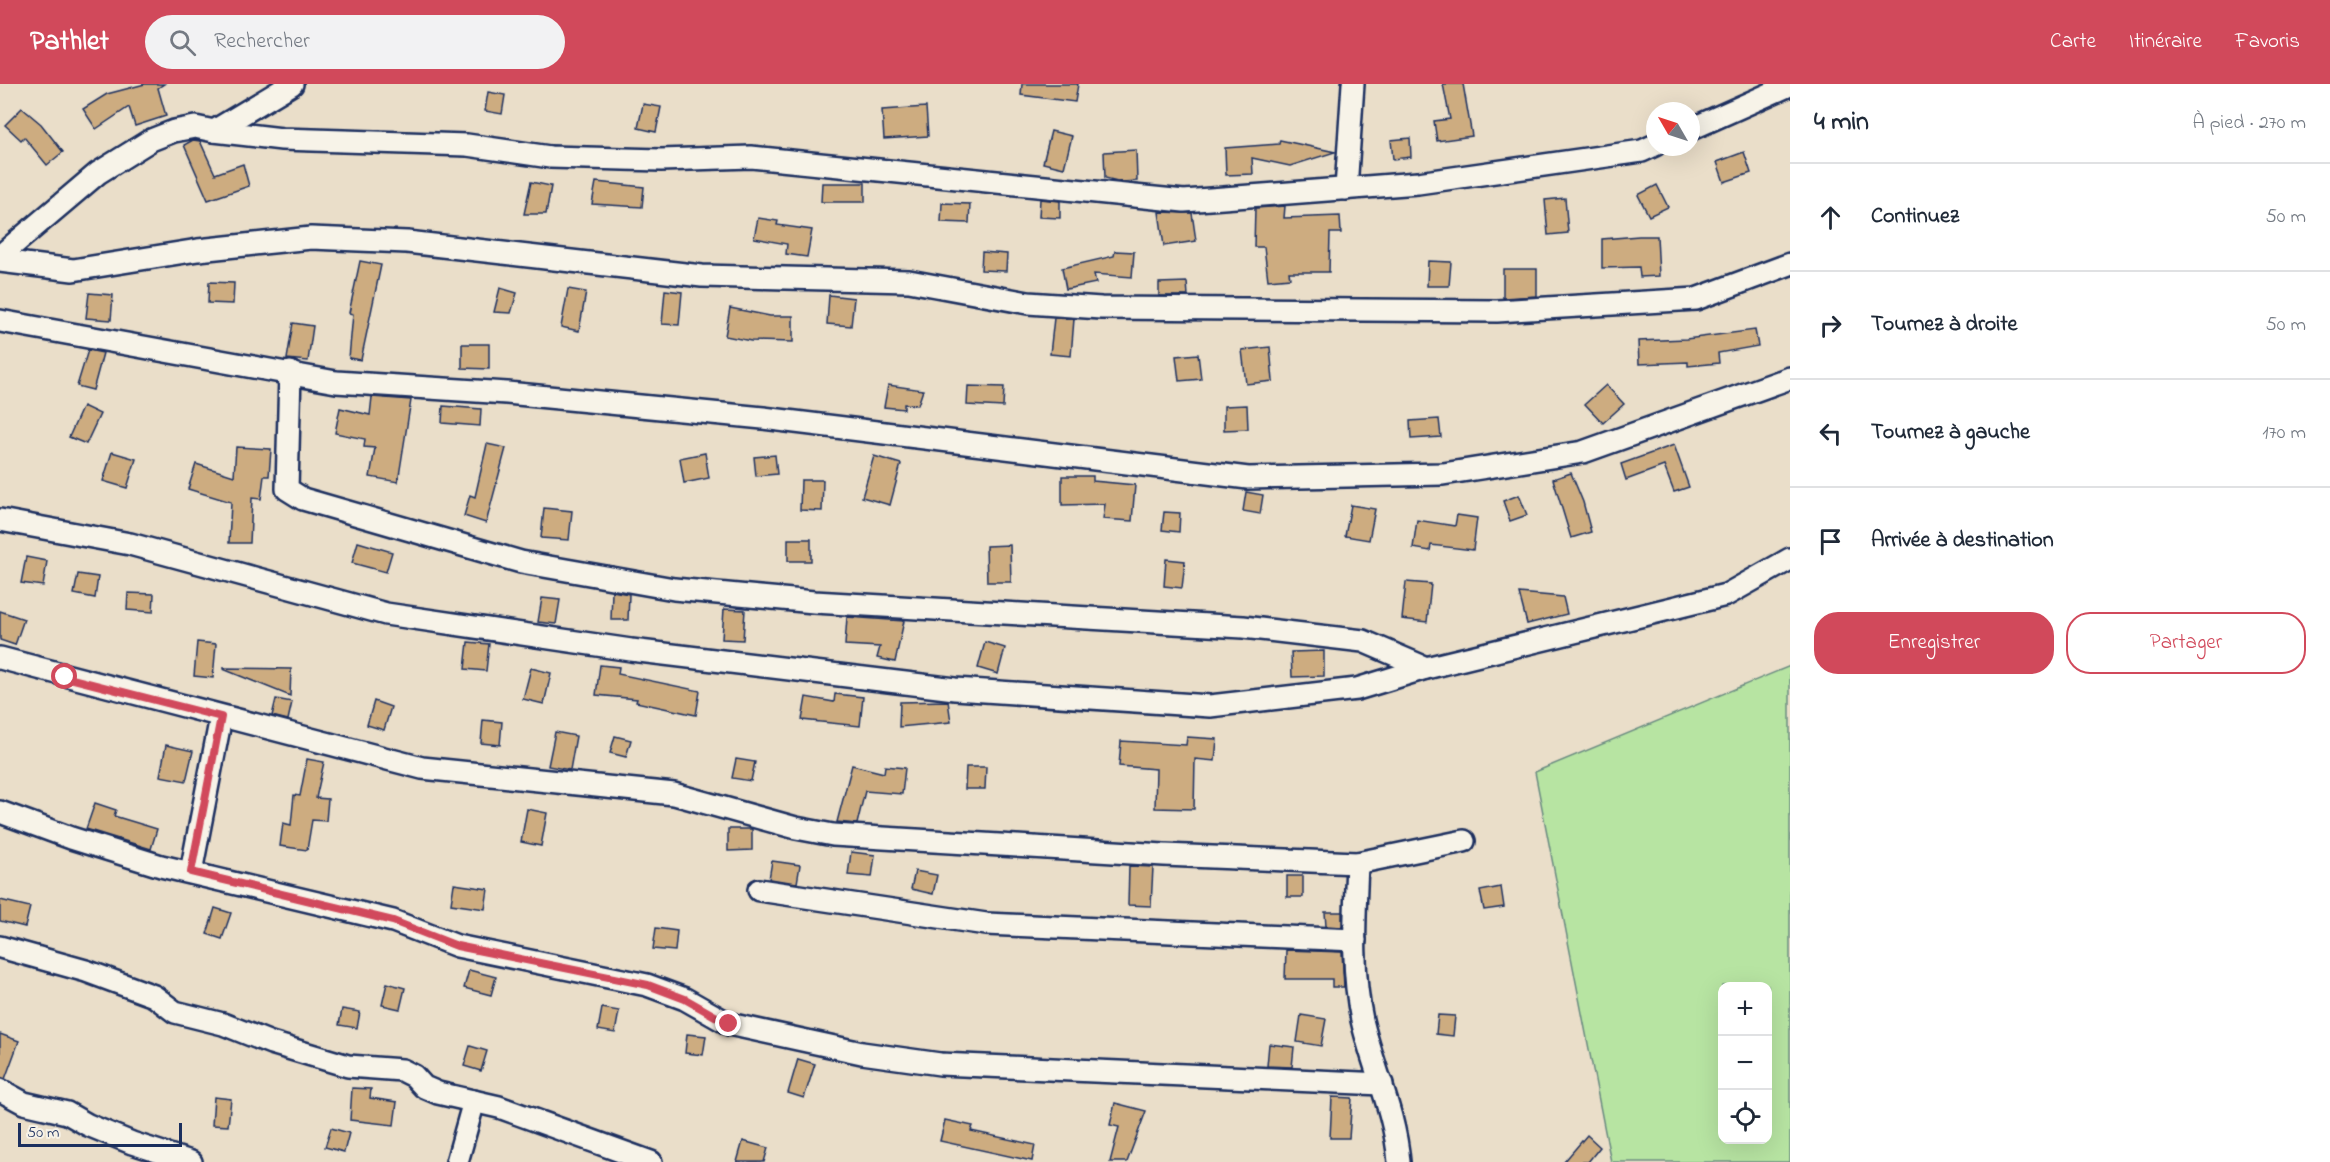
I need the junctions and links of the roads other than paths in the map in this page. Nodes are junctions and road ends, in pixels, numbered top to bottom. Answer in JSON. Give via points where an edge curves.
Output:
{"nodes":[{"id":1,"x":292,"y":84,"type":"edge"},
{"id":2,"x":1353,"y":84,"type":"edge"},
{"id":3,"x":1790,"y":85,"type":"edge"},
{"id":4,"x":1700,"y":125,"type":"edge"},
{"id":5,"x":214,"y":131,"type":"junction"},
{"id":6,"x":1646,"y":149,"type":"edge"},
{"id":7,"x":1346,"y":189,"type":"junction"},
{"id":8,"x":0,"y":256,"type":"edge"},
{"id":9,"x":0,"y":261,"type":"edge"},
{"id":10,"x":1790,"y":264,"type":"edge"},
{"id":11,"x":0,"y":321,"type":"edge"},
{"id":12,"x":290,"y":372,"type":"junction"},
{"id":13,"x":1790,"y":378,"type":"edge"},
{"id":14,"x":0,"y":520,"type":"edge"},
{"id":15,"x":1790,"y":559,"type":"edge"},
{"id":16,"x":0,"y":658,"type":"edge"},
{"id":17,"x":1426,"y":668,"type":"junction"},
{"id":18,"x":221,"y":717,"type":"junction"},
{"id":19,"x":0,"y":812,"type":"edge"},
{"id":20,"x":1464,"y":841,"type":"dead end"},
{"id":21,"x":1357,"y":863,"type":"junction"},
{"id":22,"x":191,"y":872,"type":"junction"},
{"id":23,"x":759,"y":890,"type":"dead end"},
{"id":24,"x":1354,"y":940,"type":"junction"},
{"id":25,"x":0,"y":947,"type":"edge"},
{"id":26,"x":1382,"y":1084,"type":"junction"},
{"id":27,"x":0,"y":1090,"type":"edge"},
{"id":28,"x":474,"y":1101,"type":"junction"},
{"id":29,"x":191,"y":1162,"type":"edge"},
{"id":30,"x":457,"y":1162,"type":"edge"},
{"id":31,"x":651,"y":1162,"type":"edge"},
{"id":32,"x":1399,"y":1162,"type":"edge"}],
"edges":[{"from":1,"to":5,"type":"street"},
{"from":2,"to":7,"type":"street"},
{"from":3,"to":4,"type":"street"},
{"from":5,"to":7,"type":"street","via":[[282,139],[466,145],[550,157],[751,157],[1184,201]]},
{"from":5,"to":8,"type":"street","via":[[195,127],[151,140],[98,173]]},
{"from":6,"to":7,"type":"street","via":[[1442,180]]},
{"from":9,"to":10,"type":"street","via":[[73,270],[198,250],[311,238],[407,242],[676,274],[909,281],[1028,303],[1101,308],[1485,311],[1696,299]]},
{"from":11,"to":12,"type":"street"},
{"from":12,"to":13,"type":"street","via":[[336,382],[507,393],[763,418],[1248,478],[1443,474],[1583,452]]},
{"from":12,"to":17,"type":"street","via":[[287,489],[303,499],[521,562],[674,589],[790,600],[1265,629],[1363,641]]},
{"from":14,"to":17,"type":"street","via":[[130,544],[386,614],[631,650],[955,689],[1210,706],[1357,689]]},
{"from":15,"to":17,"type":"street","via":[[1726,595]]},
{"from":16,"to":18,"type":"street"},
{"from":18,"to":21,"type":"street","via":[[422,768],[674,794],[833,835]]},
{"from":18,"to":22,"type":"street"},
{"from":19,"to":22,"type":"street","via":[[71,838]]},
{"from":20,"to":21,"type":"street"},
{"from":21,"to":24,"type":"street"},
{"from":22,"to":26,"type":"street","via":[[393,921],[457,946],[648,985],[685,999],[729,1024],[754,1031],[901,1060]]},
{"from":23,"to":24,"type":"street","via":[[986,924]]},
{"from":24,"to":26,"type":"street","via":[[1362,1017]]},
{"from":25,"to":28,"type":"street","via":[[86,971],[154,996],[175,1012],[348,1066],[402,1070],[424,1087]]},
{"from":26,"to":32,"type":"street","via":[[1397,1131]]},
{"from":27,"to":29,"type":"street","via":[[24,1103],[67,1113],[132,1143]]},
{"from":28,"to":30,"type":"street"},
{"from":28,"to":31,"type":"street"}]}
